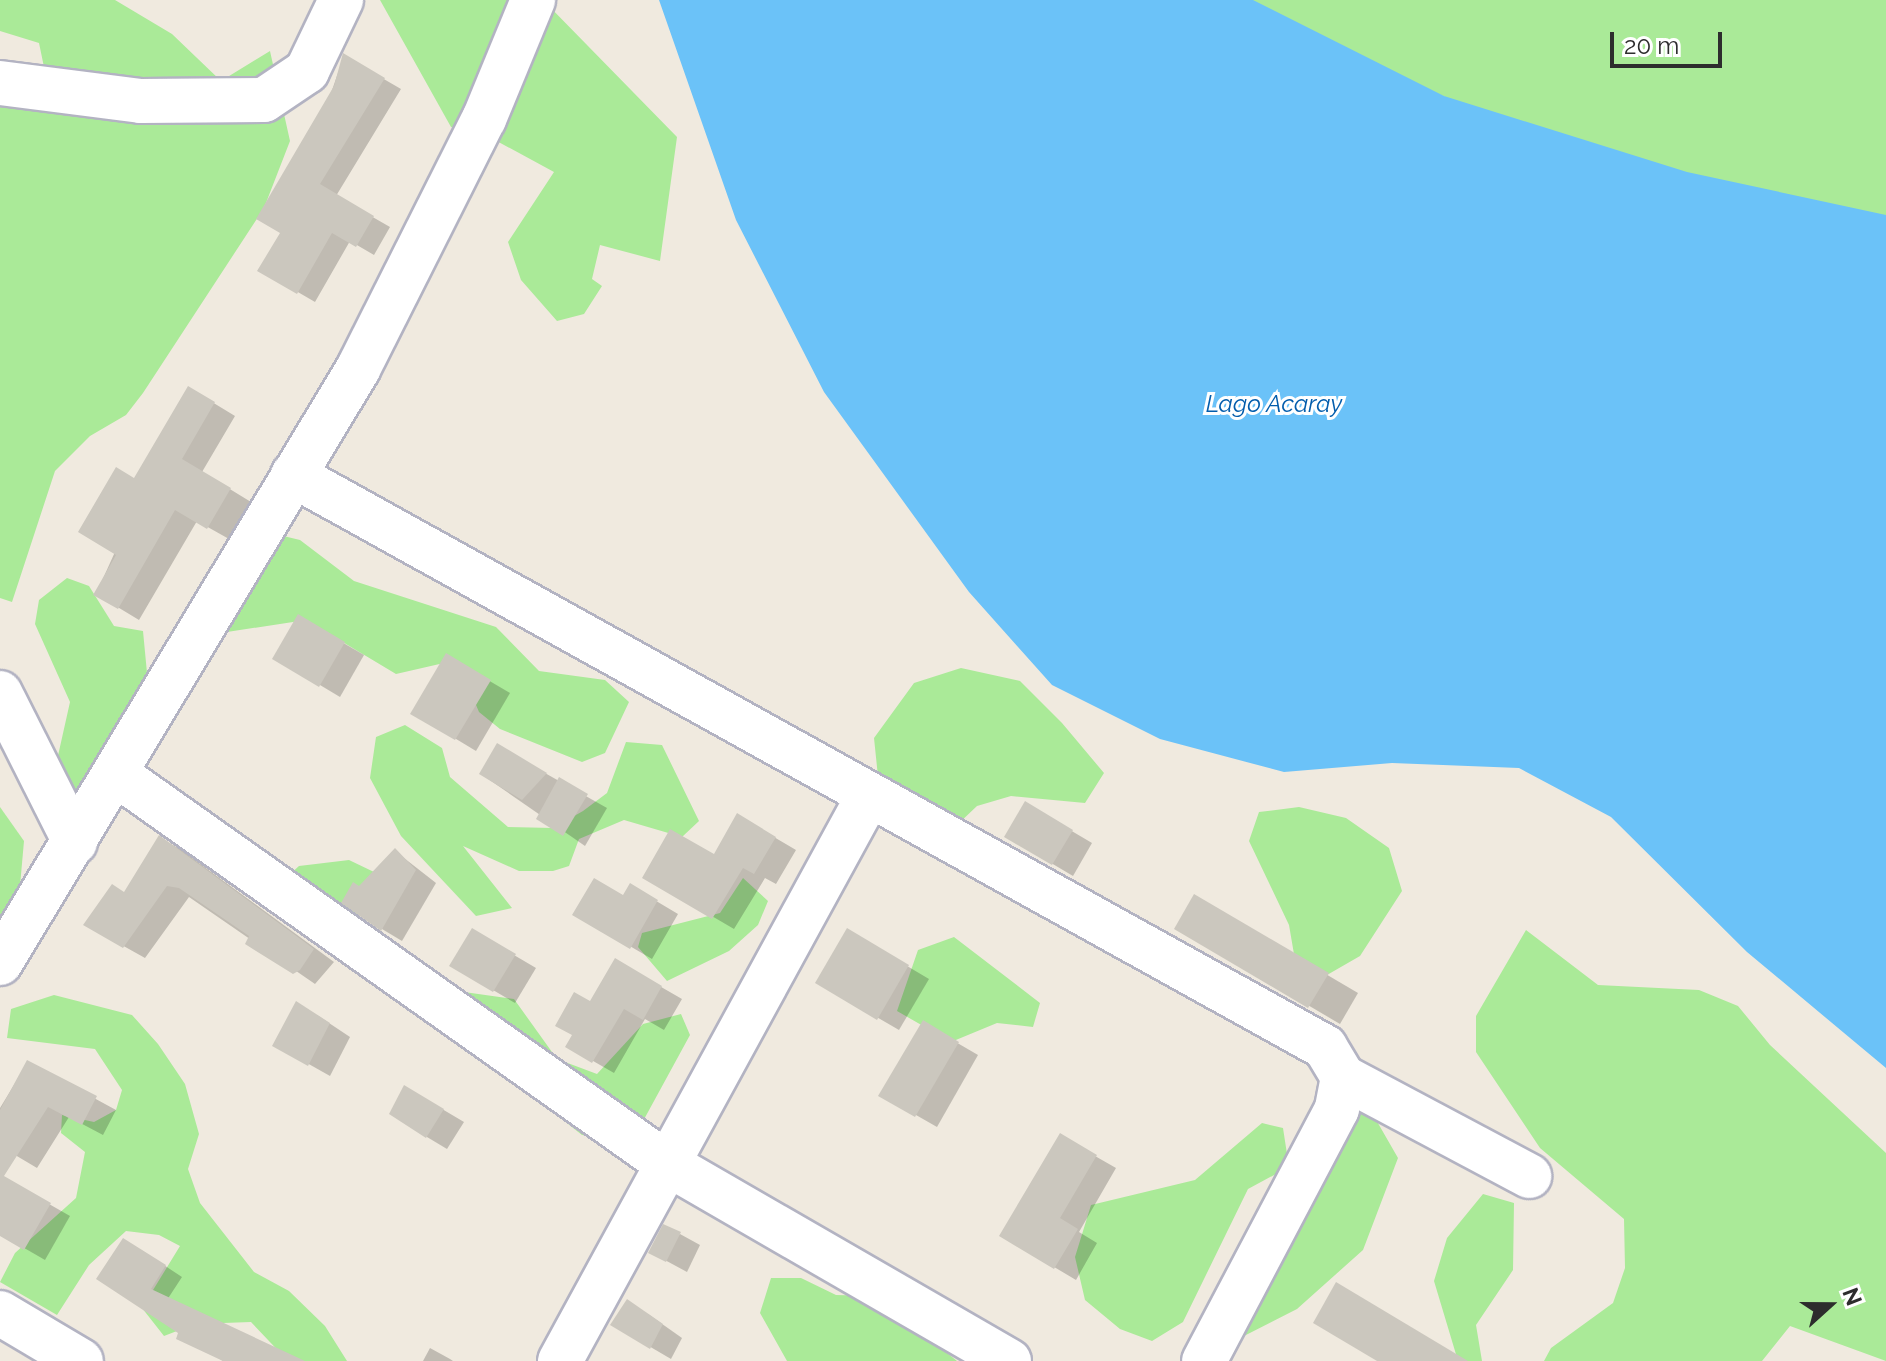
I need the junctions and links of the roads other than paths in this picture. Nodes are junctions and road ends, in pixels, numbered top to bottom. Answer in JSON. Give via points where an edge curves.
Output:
{"nodes":[{"id":1,"x":341,"y":0,"type":"edge"},
{"id":2,"x":533,"y":0,"type":"edge"},
{"id":3,"x":0,"y":83,"type":"edge"},
{"id":4,"x":293,"y":475,"type":"junction"},
{"id":5,"x":0,"y":693,"type":"edge"},
{"id":6,"x":116,"y":774,"type":"junction"},
{"id":7,"x":869,"y":795,"type":"junction"},
{"id":8,"x":75,"y":842,"type":"junction"},
{"id":9,"x":0,"y":963,"type":"edge"},
{"id":10,"x":1343,"y":1077,"type":"junction"},
{"id":11,"x":666,"y":1163,"type":"junction"},
{"id":12,"x":1529,"y":1176,"type":"dead end"},
{"id":13,"x":0,"y":1313,"type":"edge"},
{"id":14,"x":81,"y":1361,"type":"edge"},
{"id":15,"x":560,"y":1361,"type":"edge"},
{"id":16,"x":1009,"y":1361,"type":"edge"},
{"id":17,"x":1204,"y":1361,"type":"edge"}],
"edges":[{"from":1,"to":3,"type":"street","via":[[307,71],[264,100],[141,101]]},
{"from":2,"to":4,"type":"street","via":[[477,133],[358,369]]},
{"from":4,"to":6,"type":"street"},
{"from":4,"to":7,"type":"street"},
{"from":5,"to":8,"type":"street"},
{"from":6,"to":8,"type":"street"},
{"from":6,"to":11,"type":"street"},
{"from":7,"to":10,"type":"street","via":[[1325,1047]]},
{"from":7,"to":11,"type":"street"},
{"from":8,"to":9,"type":"street"},
{"from":10,"to":12,"type":"street"},
{"from":10,"to":17,"type":"street","via":[[1337,1109]]},
{"from":11,"to":15,"type":"street"},
{"from":11,"to":16,"type":"street"},
{"from":13,"to":14,"type":"street"}]}
